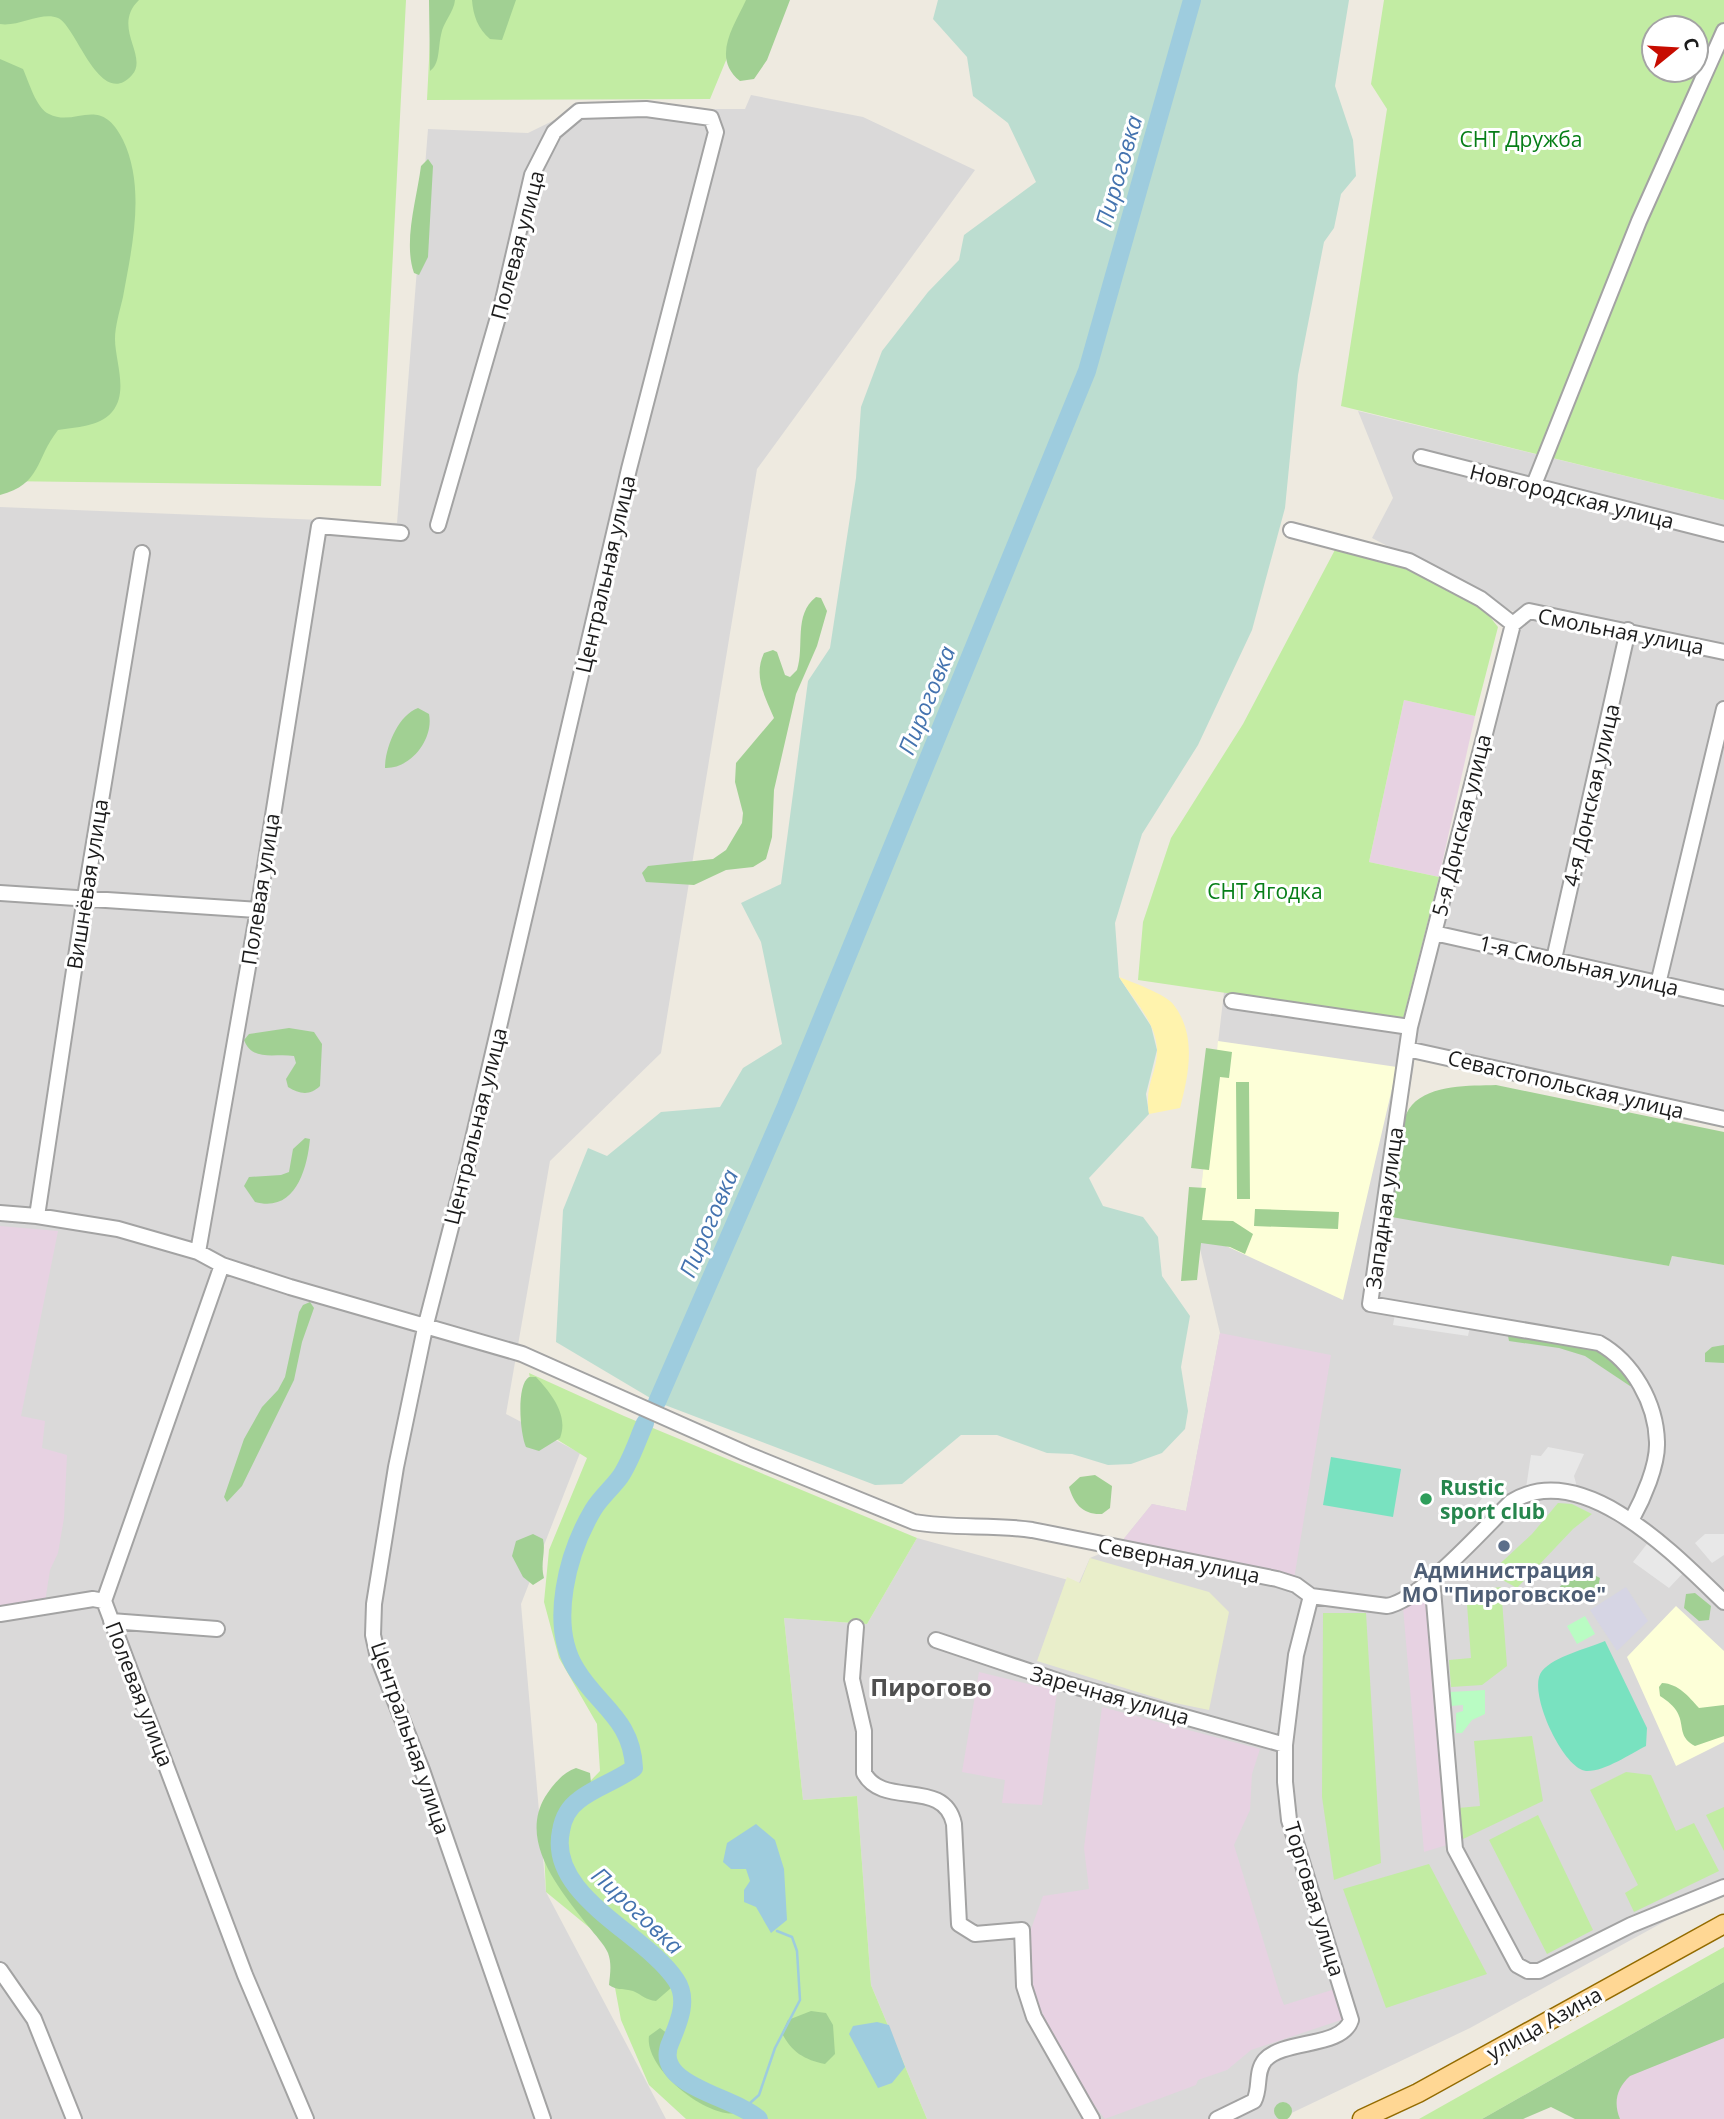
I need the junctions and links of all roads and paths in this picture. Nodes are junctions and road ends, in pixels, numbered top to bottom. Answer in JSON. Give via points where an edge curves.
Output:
{"nodes":[{"id":1,"x":1724,"y":31,"type":"edge"},
{"id":2,"x":714,"y":122,"type":"joint"},
{"id":3,"x":1421,"y":457,"type":"dead end"},
{"id":4,"x":1533,"y":486,"type":"junction"},
{"id":5,"x":438,"y":525,"type":"dead end"},
{"id":6,"x":1291,"y":530,"type":"dead end"},
{"id":7,"x":401,"y":533,"type":"dead end"},
{"id":8,"x":1724,"y":534,"type":"edge"},
{"id":9,"x":142,"y":553,"type":"dead end"},
{"id":10,"x":1513,"y":624,"type":"junction"},
{"id":11,"x":1628,"y":630,"type":"junction"},
{"id":12,"x":1724,"y":652,"type":"edge"},
{"id":13,"x":1724,"y":709,"type":"edge"},
{"id":14,"x":0,"y":893,"type":"edge"},
{"id":15,"x":85,"y":897,"type":"junction"},
{"id":16,"x":258,"y":910,"type":"junction"},
{"id":17,"x":1434,"y":933,"type":"junction"},
{"id":18,"x":1554,"y":959,"type":"junction"},
{"id":19,"x":1658,"y":984,"type":"junction"},
{"id":20,"x":1724,"y":998,"type":"edge"},
{"id":21,"x":1232,"y":1001,"type":"dead end"},
{"id":22,"x":1410,"y":1027,"type":"junction"},
{"id":23,"x":1407,"y":1049,"type":"junction"},
{"id":24,"x":1724,"y":1119,"type":"edge"},
{"id":25,"x":0,"y":1213,"type":"edge"},
{"id":26,"x":37,"y":1216,"type":"junction"},
{"id":27,"x":198,"y":1252,"type":"junction"},
{"id":28,"x":222,"y":1265,"type":"junction"},
{"id":29,"x":425,"y":1328,"type":"junction"},
{"id":30,"x":1632,"y":1519,"type":"junction"},
{"id":31,"x":1432,"y":1578,"type":"junction"},
{"id":32,"x":1311,"y":1596,"type":"junction"},
{"id":33,"x":104,"y":1601,"type":"junction"},
{"id":34,"x":1724,"y":1602,"type":"edge"},
{"id":35,"x":0,"y":1614,"type":"edge"},
{"id":36,"x":111,"y":1621,"type":"junction"},
{"id":37,"x":856,"y":1627,"type":"dead end"},
{"id":38,"x":217,"y":1629,"type":"dead end"},
{"id":39,"x":936,"y":1640,"type":"dead end"},
{"id":40,"x":1285,"y":1745,"type":"junction"},
{"id":41,"x":1724,"y":1887,"type":"edge"},
{"id":42,"x":1724,"y":1924,"type":"edge"},
{"id":43,"x":0,"y":1970,"type":"edge"},
{"id":44,"x":74,"y":2119,"type":"edge"},
{"id":45,"x":306,"y":2119,"type":"edge"},
{"id":46,"x":543,"y":2119,"type":"edge"},
{"id":47,"x":1092,"y":2119,"type":"edge"},
{"id":48,"x":1217,"y":2119,"type":"edge"},
{"id":49,"x":1362,"y":2119,"type":"edge"}],
"edges":[{"from":1,"to":4,"type":"street","via":[[1639,220]]},
{"from":2,"to":5,"type":"street","name":"Полевая улица","via":[[707,116],[646,109],[579,110],[554,132],[532,175],[503,300]]},
{"from":2,"to":29,"type":"street","name":"Центральная улица","via":[[716,132],[629,469]]},
{"from":3,"to":4,"type":"street","name":"Новгородская улица"},
{"from":4,"to":8,"type":"street","name":"Новгородская улица"},
{"from":6,"to":10,"type":"street","name":"Смольная улица","via":[[1409,561],[1481,599]]},
{"from":7,"to":16,"type":"street","name":"Полевая улица","via":[[319,526]]},
{"from":9,"to":15,"type":"street","name":"Вишнёвая улица"},
{"from":10,"to":11,"type":"street","name":"Смольная улица","via":[[1529,611]]},
{"from":10,"to":17,"type":"street","name":"5-я Донская улица"},
{"from":11,"to":12,"type":"street","name":"Смольная улица"},
{"from":11,"to":18,"type":"street","name":"4-я Донская улица"},
{"from":13,"to":19,"type":"street"},
{"from":14,"to":15,"type":"street"},
{"from":15,"to":16,"type":"street"},
{"from":15,"to":26,"type":"street","name":"Вишнёвая улица"},
{"from":16,"to":27,"type":"street","name":"Полевая улица"},
{"from":17,"to":18,"type":"street","name":"1-я Смольная улица"},
{"from":17,"to":22,"type":"street","name":"5-я Донская улица"},
{"from":18,"to":19,"type":"street","name":"1-я Смольная улица"},
{"from":19,"to":20,"type":"street","name":"1-я Смольная улица"},
{"from":21,"to":22,"type":"street"},
{"from":22,"to":23,"type":"street","name":"Западная улица"},
{"from":23,"to":24,"type":"street","name":"Севастопольская улица"},
{"from":23,"to":30,"type":"street","name":"Западная улица","via":[[1370,1304],[1599,1343],[1612,1350],[1638,1382],[1656,1428],[1655,1457]]},
{"from":25,"to":26,"type":"street","name":"Северная улица"},
{"from":26,"to":27,"type":"street","name":"Северная улица","via":[[118,1229]]},
{"from":27,"to":28,"type":"street","name":"Северная улица"},
{"from":28,"to":29,"type":"street","name":"Северная улица"},
{"from":28,"to":33,"type":"street","name":"Полевая улица"},
{"from":29,"to":32,"type":"street","name":"Северная улица","via":[[522,1354],[914,1522],[1032,1530],[1277,1579]]},
{"from":29,"to":46,"type":"street","name":"Центральная улица","via":[[396,1468],[373,1635]]},
{"from":30,"to":31,"type":"street","name":"Северная улица","via":[[1583,1496],[1527,1494],[1511,1502]]},
{"from":30,"to":34,"type":"street","name":"Северная улица"},
{"from":31,"to":32,"type":"street","name":"Северная улица","via":[[1398,1604],[1387,1606]]},
{"from":31,"to":41,"type":"street","via":[[1455,1849],[1517,1965],[1539,1971],[1631,1925]]},
{"from":32,"to":40,"type":"street","name":"Торговая улица","via":[[1296,1655]]},
{"from":33,"to":35,"type":"street"},
{"from":33,"to":36,"type":"street","name":"Полевая улица"},
{"from":36,"to":38,"type":"street"},
{"from":36,"to":45,"type":"street","name":"Полевая улица","via":[[245,1975]]},
{"from":37,"to":47,"type":"street","via":[[852,1679],[864,1731],[864,1773],[879,1789],[933,1797],[948,1809],[954,1824],[959,1924],[975,1934],[1023,1930],[1024,1986],[1034,2017]]},
{"from":39,"to":40,"type":"street","name":"Заречная улица","via":[[1070,1685]]},
{"from":40,"to":48,"type":"street","name":"Торговая улица","via":[[1289,1820],[1352,2020],[1340,2034],[1268,2057],[1259,2071],[1254,2101]]},
{"from":42,"to":49,"type":"main road","name":"улица Азина","via":[[1418,2093]]},
{"from":43,"to":44,"type":"street","via":[[34,2019]]}]}
